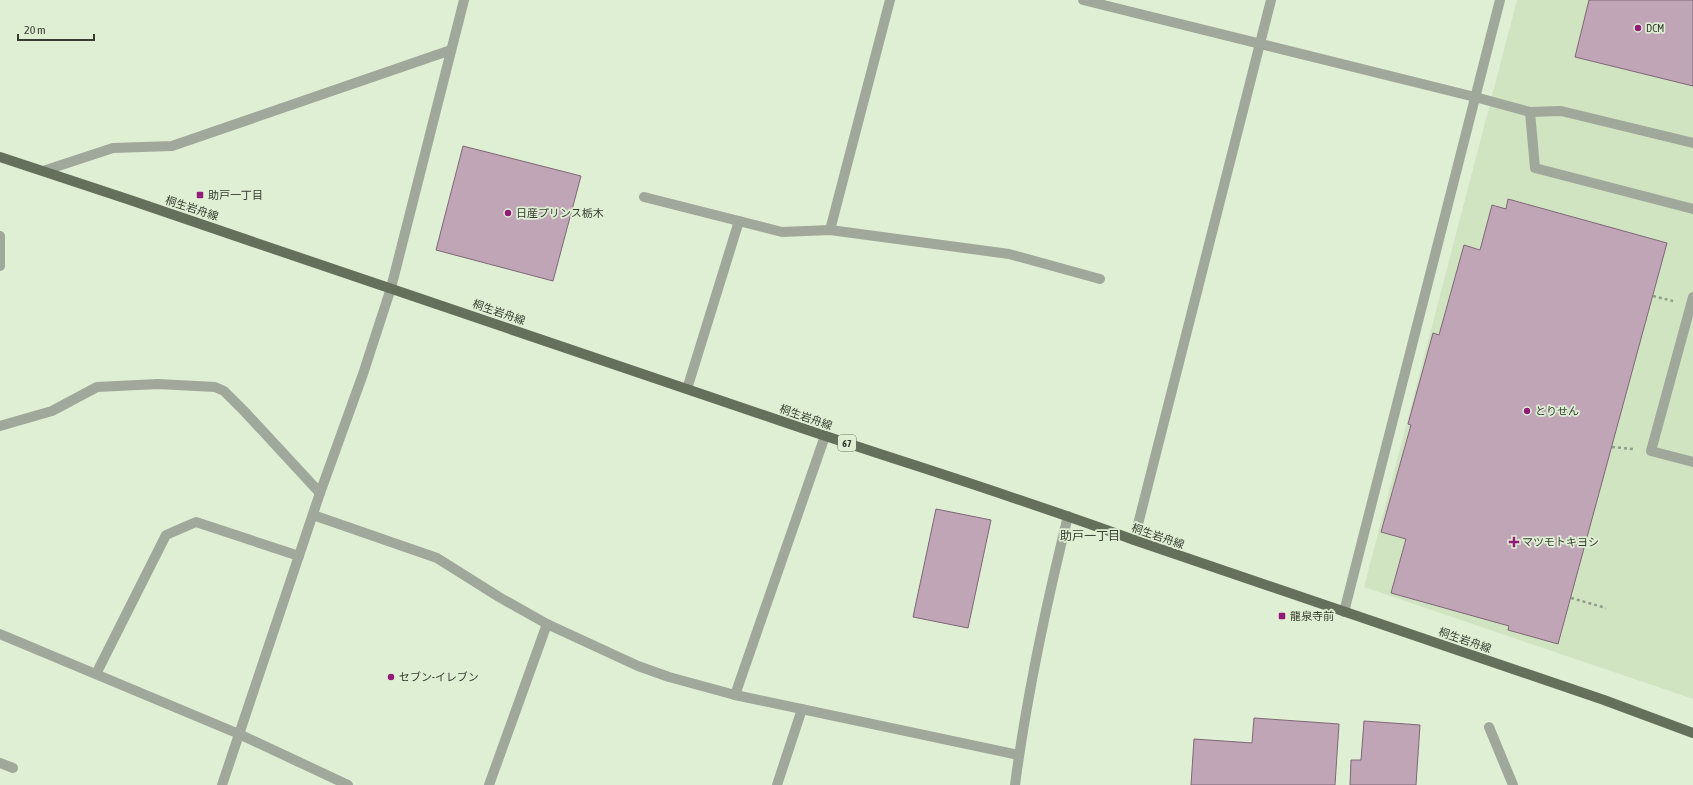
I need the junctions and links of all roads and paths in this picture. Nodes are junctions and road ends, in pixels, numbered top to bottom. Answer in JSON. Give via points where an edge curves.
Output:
{"nodes":[{"id":1,"x":464,"y":0,"type":"edge"},
{"id":2,"x":890,"y":0,"type":"edge"},
{"id":3,"x":1083,"y":0,"type":"edge"},
{"id":4,"x":1271,"y":0,"type":"edge"},
{"id":5,"x":1500,"y":0,"type":"edge"},
{"id":6,"x":1260,"y":44,"type":"junction"},
{"id":7,"x":451,"y":50,"type":"junction"},
{"id":8,"x":1475,"y":97,"type":"junction"},
{"id":9,"x":1530,"y":112,"type":"junction"},
{"id":10,"x":1693,"y":144,"type":"edge"},
{"id":11,"x":0,"y":157,"type":"edge"},
{"id":12,"x":44,"y":171,"type":"junction"},
{"id":13,"x":644,"y":197,"type":"dead end"},
{"id":14,"x":1693,"y":209,"type":"edge"},
{"id":15,"x":739,"y":221,"type":"junction"},
{"id":16,"x":830,"y":230,"type":"junction"},
{"id":17,"x":0,"y":236,"type":"edge"},
{"id":18,"x":0,"y":266,"type":"edge"},
{"id":19,"x":1100,"y":279,"type":"dead end"},
{"id":20,"x":391,"y":288,"type":"junction"},
{"id":21,"x":1693,"y":297,"type":"edge"},
{"id":22,"x":687,"y":389,"type":"junction"},
{"id":23,"x":0,"y":426,"type":"edge"},
{"id":24,"x":826,"y":436,"type":"junction"},
{"id":25,"x":1693,"y":462,"type":"edge"},
{"id":26,"x":320,"y":493,"type":"junction"},
{"id":27,"x":313,"y":515,"type":"junction"},
{"id":28,"x":1068,"y":516,"type":"junction"},
{"id":29,"x":1134,"y":540,"type":"junction"},
{"id":30,"x":299,"y":556,"type":"junction"},
{"id":31,"x":1571,"y":598,"type":"dead end"},
{"id":32,"x":1606,"y":608,"type":"dead end"},
{"id":33,"x":1344,"y":612,"type":"junction"},
{"id":34,"x":547,"y":624,"type":"junction"},
{"id":35,"x":0,"y":634,"type":"edge"},
{"id":36,"x":96,"y":674,"type":"junction"},
{"id":37,"x":735,"y":695,"type":"junction"},
{"id":38,"x":802,"y":709,"type":"junction"},
{"id":39,"x":1489,"y":727,"type":"dead end"},
{"id":40,"x":1693,"y":733,"type":"edge"},
{"id":41,"x":239,"y":734,"type":"junction"},
{"id":42,"x":1019,"y":754,"type":"junction"},
{"id":43,"x":0,"y":764,"type":"edge"},
{"id":44,"x":13,"y":768,"type":"dead end"},
{"id":45,"x":222,"y":785,"type":"edge"},
{"id":46,"x":348,"y":785,"type":"edge"},
{"id":47,"x":489,"y":785,"type":"edge"},
{"id":48,"x":777,"y":785,"type":"edge"},
{"id":49,"x":1015,"y":785,"type":"edge"},
{"id":50,"x":1513,"y":785,"type":"edge"}],
"edges":[{"from":1,"to":7,"type":"street"},
{"from":2,"to":16,"type":"street"},
{"from":3,"to":6,"type":"street"},
{"from":4,"to":6,"type":"street"},
{"from":5,"to":8,"type":"street"},
{"from":6,"to":8,"type":"street"},
{"from":6,"to":29,"type":"street"},
{"from":7,"to":12,"type":"street","via":[[172,146],[113,148]]},
{"from":7,"to":20,"type":"street"},
{"from":8,"to":9,"type":"street"},
{"from":8,"to":33,"type":"street"},
{"from":9,"to":10,"type":"street","via":[[1561,111]]},
{"from":9,"to":14,"type":"street","via":[[1535,168]]},
{"from":11,"to":12,"type":"main road","name":"桐生岩舟線","number":"67"},
{"from":12,"to":20,"type":"main road","name":"桐生岩舟線","number":"67"},
{"from":13,"to":15,"type":"street"},
{"from":15,"to":16,"type":"street","via":[[782,232]]},
{"from":15,"to":22,"type":"street"},
{"from":16,"to":19,"type":"street","via":[[1010,254]]},
{"from":17,"to":18,"type":"street"},
{"from":20,"to":22,"type":"main road","name":"桐生岩舟線","number":"67"},
{"from":20,"to":26,"type":"street"},
{"from":21,"to":25,"type":"street","via":[[1651,451]]},
{"from":22,"to":24,"type":"main road","name":"桐生岩舟線","number":"67"},
{"from":23,"to":26,"type":"street","via":[[52,411],[98,387],[158,384],[215,387],[224,391],[245,412]]},
{"from":24,"to":28,"type":"main road","name":"桐生岩舟線","number":"67"},
{"from":24,"to":37,"type":"street"},
{"from":26,"to":27,"type":"street"},
{"from":27,"to":30,"type":"street"},
{"from":27,"to":34,"type":"street","via":[[437,558]]},
{"from":28,"to":29,"type":"main road","name":"桐生岩舟線","number":"67"},
{"from":28,"to":42,"type":"street","via":[[1046,604]]},
{"from":29,"to":33,"type":"main road","name":"桐生岩舟線","number":"67"},
{"from":30,"to":36,"type":"street","via":[[196,522],[166,535]]},
{"from":30,"to":41,"type":"street"},
{"from":31,"to":32,"type":"path"},
{"from":33,"to":40,"type":"main road","name":"桐生岩舟線","number":"67","via":[[1604,700]]},
{"from":34,"to":37,"type":"street","via":[[638,666]]},
{"from":34,"to":47,"type":"street"},
{"from":35,"to":36,"type":"street"},
{"from":36,"to":41,"type":"street"},
{"from":37,"to":38,"type":"street"},
{"from":38,"to":42,"type":"street"},
{"from":38,"to":48,"type":"street"},
{"from":39,"to":50,"type":"street"},
{"from":41,"to":45,"type":"street"},
{"from":41,"to":46,"type":"street"},
{"from":42,"to":49,"type":"street"},
{"from":43,"to":44,"type":"street"}]}
